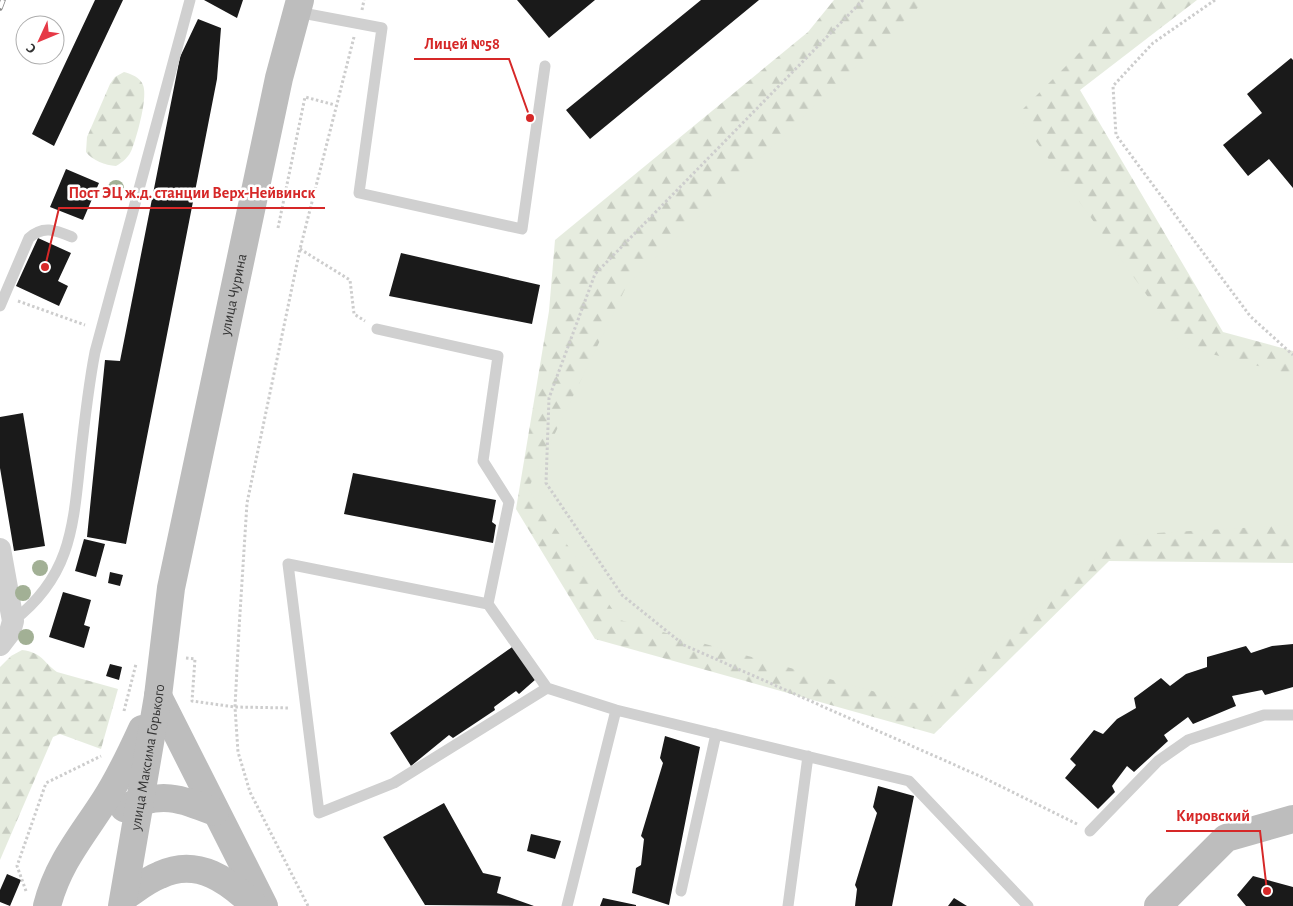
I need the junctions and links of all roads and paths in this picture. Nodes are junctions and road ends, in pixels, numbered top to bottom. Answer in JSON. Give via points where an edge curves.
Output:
{"nodes":[{"id":1,"x":190,"y":0,"type":"edge"},
{"id":2,"x":364,"y":0,"type":"edge"},
{"id":3,"x":863,"y":0,"type":"edge"},
{"id":4,"x":1215,"y":0,"type":"edge"},
{"id":5,"x":298,"y":6,"type":"edge"},
{"id":6,"x":357,"y":24,"type":"junction"},
{"id":7,"x":545,"y":66,"type":"dead end"},
{"id":8,"x":335,"y":105,"type":"junction"},
{"id":9,"x":278,"y":228,"type":"dead end"},
{"id":10,"x":72,"y":237,"type":"dead end"},
{"id":11,"x":300,"y":249,"type":"junction"},
{"id":12,"x":2,"y":301,"type":"edge"},
{"id":13,"x":377,"y":329,"type":"joint"},
{"id":14,"x":100,"y":330,"type":"junction"},
{"id":15,"x":1293,"y":354,"type":"edge"},
{"id":16,"x":0,"y":549,"type":"edge"},
{"id":17,"x":488,"y":604,"type":"junction"},
{"id":18,"x":13,"y":621,"type":"junction"},
{"id":19,"x":0,"y":645,"type":"edge"},
{"id":20,"x":162,"y":655,"type":"junction"},
{"id":21,"x":547,"y":688,"type":"junction"},
{"id":22,"x":158,"y":696,"type":"junction"},
{"id":23,"x":235,"y":707,"type":"junction"},
{"id":24,"x":306,"y":709,"type":"junction"},
{"id":25,"x":616,"y":710,"type":"junction"},
{"id":26,"x":123,"y":714,"type":"dead end"},
{"id":27,"x":1293,"y":715,"type":"edge"},
{"id":28,"x":716,"y":734,"type":"junction"},
{"id":29,"x":106,"y":754,"type":"dead end"},
{"id":30,"x":808,"y":756,"type":"junction"},
{"id":31,"x":140,"y":801,"type":"junction"},
{"id":32,"x":215,"y":812,"type":"junction"},
{"id":33,"x":1293,"y":819,"type":"edge"},
{"id":34,"x":86,"y":830,"type":"junction"},
{"id":35,"x":1090,"y":831,"type":"joint"},
{"id":36,"x":681,"y":891,"type":"dead end"},
{"id":37,"x":37,"y":900,"type":"edge"},
{"id":38,"x":123,"y":902,"type":"edge"},
{"id":39,"x":256,"y":906,"type":"edge"},
{"id":40,"x":264,"y":906,"type":"edge"},
{"id":41,"x":308,"y":906,"type":"edge"},
{"id":42,"x":567,"y":906,"type":"edge"},
{"id":43,"x":788,"y":906,"type":"edge"},
{"id":44,"x":1028,"y":906,"type":"edge"},
{"id":45,"x":1158,"y":906,"type":"edge"}],
"edges":[{"from":1,"to":14,"type":"lane"},
{"from":2,"to":6,"type":"path"},
{"from":3,"to":35,"type":"path","via":[[595,274],[549,398],[546,483],[622,596],[684,645],[982,777]]},
{"from":4,"to":15,"type":"path","via":[[1153,44],[1113,86],[1116,135],[1250,316]]},
{"from":5,"to":6,"type":"lane"},
{"from":5,"to":20,"type":"street","name":"улица Чурина","via":[[279,78],[171,588]]},
{"from":6,"to":7,"type":"lane","via":[[382,28],[359,193],[522,229]]},
{"from":6,"to":8,"type":"path"},
{"from":8,"to":9,"type":"path","via":[[305,98]]},
{"from":8,"to":11,"type":"path"},
{"from":10,"to":12,"type":"lane","via":[[45,229],[29,238]]},
{"from":11,"to":13,"type":"path","via":[[350,280],[354,314]]},
{"from":11,"to":23,"type":"path","via":[[247,503]]},
{"from":12,"to":14,"type":"path"},
{"from":13,"to":17,"type":"lane","via":[[498,356],[484,461],[509,502]]},
{"from":14,"to":18,"type":"lane","via":[[89,387],[73,528],[65,553],[42,595]]},
{"from":16,"to":18,"type":"street"},
{"from":17,"to":21,"type":"lane"},
{"from":17,"to":24,"type":"lane","via":[[288,564]]},
{"from":18,"to":19,"type":"street","via":[[10,632]]},
{"from":20,"to":22,"type":"street","name":"улица Чурина"},
{"from":20,"to":23,"type":"path","via":[[194,659],[192,701]]},
{"from":20,"to":26,"type":"path","via":[[139,651]]},
{"from":21,"to":24,"type":"lane","via":[[394,783],[319,812]]},
{"from":21,"to":25,"type":"lane"},
{"from":22,"to":31,"type":"street","name":"улица Максима Горького"},
{"from":22,"to":32,"type":"street"},
{"from":22,"to":34,"type":"street","name":"улица Максима Горького","via":[[120,775]]},
{"from":23,"to":24,"type":"path"},
{"from":23,"to":41,"type":"path","via":[[238,752],[250,792]]},
{"from":25,"to":28,"type":"lane"},
{"from":25,"to":42,"type":"lane"},
{"from":27,"to":35,"type":"lane","via":[[1264,715],[1188,740],[1158,761]]},
{"from":28,"to":30,"type":"lane"},
{"from":28,"to":36,"type":"lane"},
{"from":29,"to":37,"type":"path","via":[[46,783],[18,866]]},
{"from":30,"to":43,"type":"lane"},
{"from":30,"to":44,"type":"lane","via":[[909,781]]},
{"from":31,"to":32,"type":"street","via":[[161,797],[182,799]]},
{"from":31,"to":34,"type":"street","via":[[116,811]]},
{"from":31,"to":38,"type":"street","name":"улица Максима Горького"},
{"from":32,"to":40,"type":"street"},
{"from":33,"to":45,"type":"street","via":[[1226,838]]},
{"from":34,"to":37,"type":"street","name":"улица Максима Горького","via":[[68,854],[53,883]]},
{"from":38,"to":39,"type":"street","via":[[160,875],[174,870],[202,869],[219,876]]}]}
